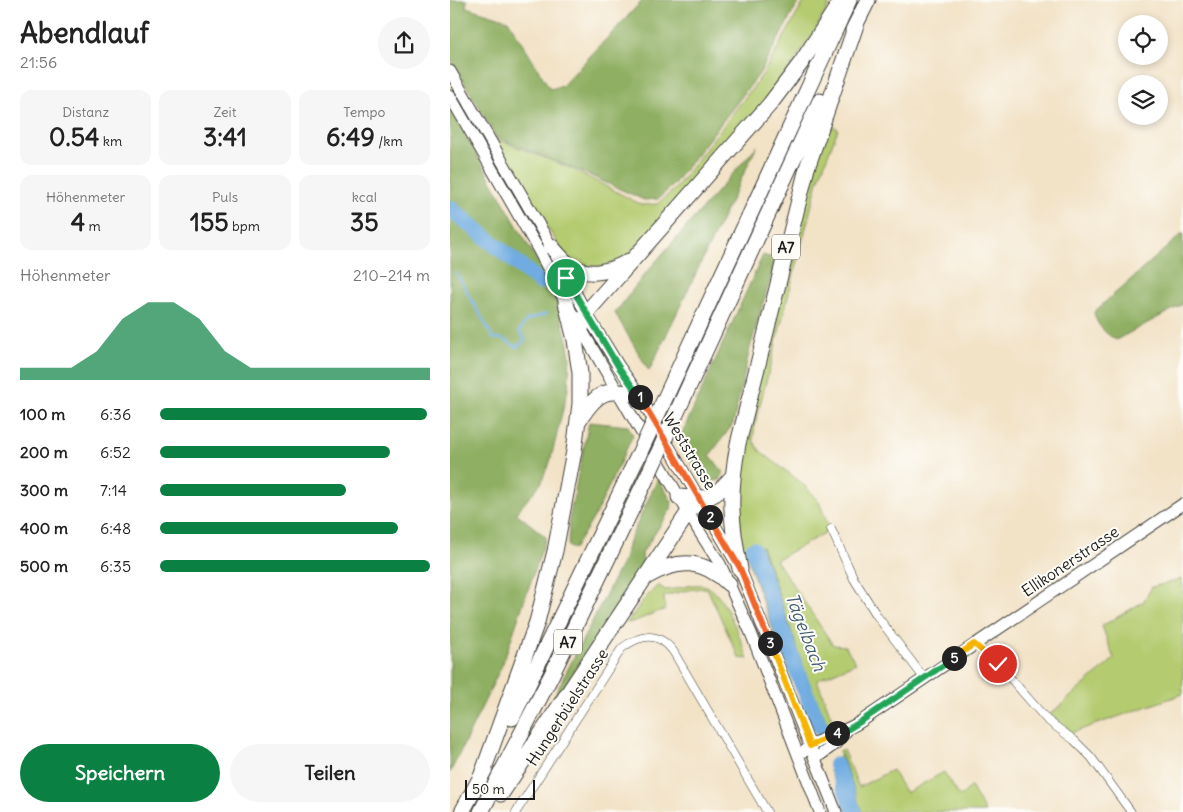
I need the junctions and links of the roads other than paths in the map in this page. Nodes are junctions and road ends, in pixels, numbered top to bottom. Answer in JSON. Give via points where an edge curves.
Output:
{"nodes":[{"id":1,"x":841,"y":0,"type":"edge"},
{"id":2,"x":849,"y":0,"type":"edge"},
{"id":3,"x":868,"y":0,"type":"edge"},
{"id":4,"x":857,"y":22,"type":"junction"},
{"id":5,"x":450,"y":72,"type":"edge"},
{"id":6,"x":450,"y":96,"type":"edge"},
{"id":7,"x":550,"y":246,"type":"junction"},
{"id":8,"x":643,"y":249,"type":"junction"},
{"id":9,"x":566,"y":303,"type":"junction"},
{"id":10,"x":586,"y":313,"type":"junction"},
{"id":11,"x":582,"y":329,"type":"junction"},
{"id":12,"x":618,"y":391,"type":"junction"},
{"id":13,"x":639,"y":395,"type":"junction"},
{"id":14,"x":578,"y":421,"type":"junction"},
{"id":15,"x":733,"y":476,"type":"junction"},
{"id":16,"x":679,"y":497,"type":"junction"},
{"id":17,"x":700,"y":499,"type":"junction"},
{"id":18,"x":1183,"y":504,"type":"edge"},
{"id":19,"x":688,"y":513,"type":"junction"},
{"id":20,"x":831,"y":529,"type":"dead end"},
{"id":21,"x":740,"y":568,"type":"junction"},
{"id":22,"x":647,"y":577,"type":"junction"},
{"id":23,"x":729,"y":584,"type":"junction"},
{"id":24,"x":974,"y":644,"type":"junction"},
{"id":25,"x":922,"y":676,"type":"junction"},
{"id":26,"x":834,"y":739,"type":"junction"},
{"id":27,"x":813,"y":744,"type":"junction"},
{"id":28,"x":818,"y":757,"type":"junction"},
{"id":29,"x":801,"y":762,"type":"junction"},
{"id":30,"x":481,"y":777,"type":"junction"},
{"id":31,"x":462,"y":812,"type":"edge"},
{"id":32,"x":482,"y":812,"type":"edge"},
{"id":33,"x":488,"y":812,"type":"edge"},
{"id":34,"x":516,"y":812,"type":"edge"},
{"id":35,"x":767,"y":812,"type":"edge"},
{"id":36,"x":820,"y":812,"type":"edge"},
{"id":37,"x":836,"y":812,"type":"edge"},
{"id":38,"x":1131,"y":812,"type":"edge"}],
"edges":[{"from":1,"to":8,"type":"highway","via":[[770,104]]},
{"from":2,"to":30,"type":"highway","number":"A7","bridge":true,"via":[[639,454]]},
{"from":3,"to":4,"type":"highway","number":"A7"},
{"from":4,"to":15,"type":"highway","number":"A7","via":[[806,168],[749,394]]},
{"from":4,"to":32,"type":"highway","number":"A7","bridge":true,"via":[[650,471]]},
{"from":5,"to":7,"type":"main road","name":"Weststrasse"},
{"from":6,"to":9,"type":"main road","name":"Weststrasse"},
{"from":7,"to":8,"type":"highway","via":[[569,265],[597,272],[629,262]]},
{"from":7,"to":10,"type":"main road","name":"Weststrasse"},
{"from":8,"to":10,"type":"highway"},
{"from":9,"to":11,"type":"main road","name":"Weststrasse"},
{"from":9,"to":14,"type":"highway","number":"A7","via":[[579,363]]},
{"from":10,"to":11,"type":"highway"},
{"from":10,"to":13,"type":"main road","name":"Weststrasse"},
{"from":11,"to":12,"type":"main road","name":"Weststrasse"},
{"from":12,"to":13,"type":"highway"},
{"from":12,"to":14,"type":"highway","number":"A7","via":[[596,398]]},
{"from":12,"to":16,"type":"main road","name":"Weststrasse"},
{"from":13,"to":17,"type":"main road","name":"Weststrasse"},
{"from":14,"to":30,"type":"highway","number":"A7","via":[[543,602]]},
{"from":15,"to":17,"type":"highway","number":"A7","via":[[718,493]]},
{"from":15,"to":21,"type":"highway","number":"A7","via":[[732,527]]},
{"from":16,"to":17,"type":"highway"},
{"from":16,"to":19,"type":"main road","name":"Weststrasse"},
{"from":17,"to":19,"type":"highway","number":"A7"},
{"from":17,"to":21,"type":"main road","name":"Weststrasse"},
{"from":18,"to":24,"type":"main road","name":"Ellikonerstrasse"},
{"from":19,"to":22,"type":"highway","number":"A7"},
{"from":19,"to":23,"type":"main road","name":"Weststrasse"},
{"from":20,"to":25,"type":"street","via":[[854,579],[886,630]]},
{"from":21,"to":27,"type":"main road","name":"Weststrasse"},
{"from":22,"to":23,"type":"highway","number":"A7","via":[[670,565],[690,563],[712,570]]},
{"from":22,"to":33,"type":"highway","number":"A7"},
{"from":23,"to":29,"type":"main road","name":"Weststrasse"},
{"from":24,"to":25,"type":"main road","name":"Ellikonerstrasse"},
{"from":24,"to":38,"type":"street","via":[[998,664],[1048,720],[1091,758]]},
{"from":25,"to":26,"type":"main road","name":"Ellikonerstrasse"},
{"from":26,"to":27,"type":"main road","name":"Ellikonerstrasse"},
{"from":26,"to":28,"type":"main road","name":"Ellikonerstrasse"},
{"from":27,"to":28,"type":"main road","name":"Weststrasse"},
{"from":27,"to":29,"type":"main road","via":[[805,751]]},
{"from":28,"to":37,"type":"main road","name":"Weststrasse"},
{"from":29,"to":36,"type":"main road","name":"Weststrasse"},
{"from":30,"to":31,"type":"highway","number":"A7"},
{"from":34,"to":35,"type":"street","name":"Hungerbüelstrasse","via":[[622,648],[644,636],[659,638],[673,651]]}]}
